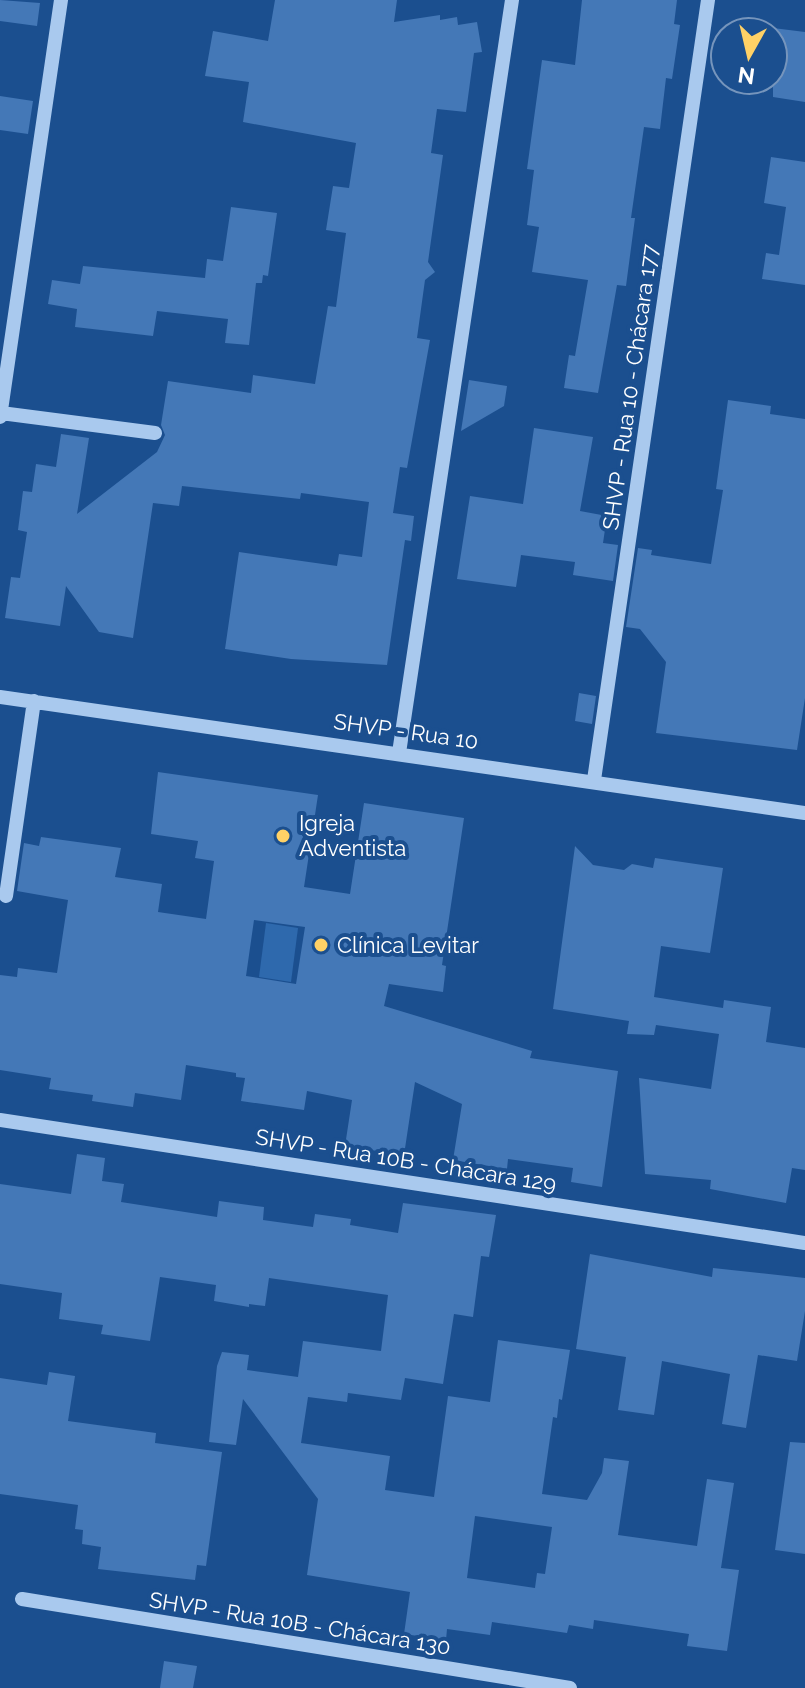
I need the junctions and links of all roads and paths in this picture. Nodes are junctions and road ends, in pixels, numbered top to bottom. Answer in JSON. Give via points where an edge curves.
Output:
{"nodes":[{"id":1,"x":61,"y":0,"type":"edge"},
{"id":2,"x":512,"y":0,"type":"edge"},
{"id":3,"x":708,"y":0,"type":"edge"},
{"id":4,"x":0,"y":415,"type":"edge"},
{"id":5,"x":155,"y":433,"type":"dead end"},
{"id":6,"x":0,"y":697,"type":"edge"},
{"id":7,"x":34,"y":701,"type":"junction"},
{"id":8,"x":399,"y":753,"type":"junction"},
{"id":9,"x":594,"y":780,"type":"junction"},
{"id":10,"x":805,"y":813,"type":"edge"},
{"id":11,"x":6,"y":896,"type":"dead end"},
{"id":12,"x":0,"y":1120,"type":"edge"},
{"id":13,"x":805,"y":1243,"type":"edge"},
{"id":14,"x":22,"y":1599,"type":"dead end"},
{"id":15,"x":570,"y":1688,"type":"edge"}],
"edges":[{"from":1,"to":4,"type":"street"},
{"from":2,"to":8,"type":"street"},
{"from":3,"to":9,"type":"street","name":"SHVP - Rua 10 - Chácara 177"},
{"from":4,"to":5,"type":"street"},
{"from":6,"to":7,"type":"street","name":"SHVP - Rua 10"},
{"from":7,"to":8,"type":"street","name":"SHVP - Rua 10"},
{"from":7,"to":11,"type":"street"},
{"from":8,"to":9,"type":"street","name":"SHVP - Rua 10"},
{"from":9,"to":10,"type":"street","name":"SHVP - Rua 10"},
{"from":12,"to":13,"type":"street","name":"SHVP - Rua 10B - Chácara 129"},
{"from":14,"to":15,"type":"street","name":"SHVP - Rua 10B - Chácara 130"}]}
